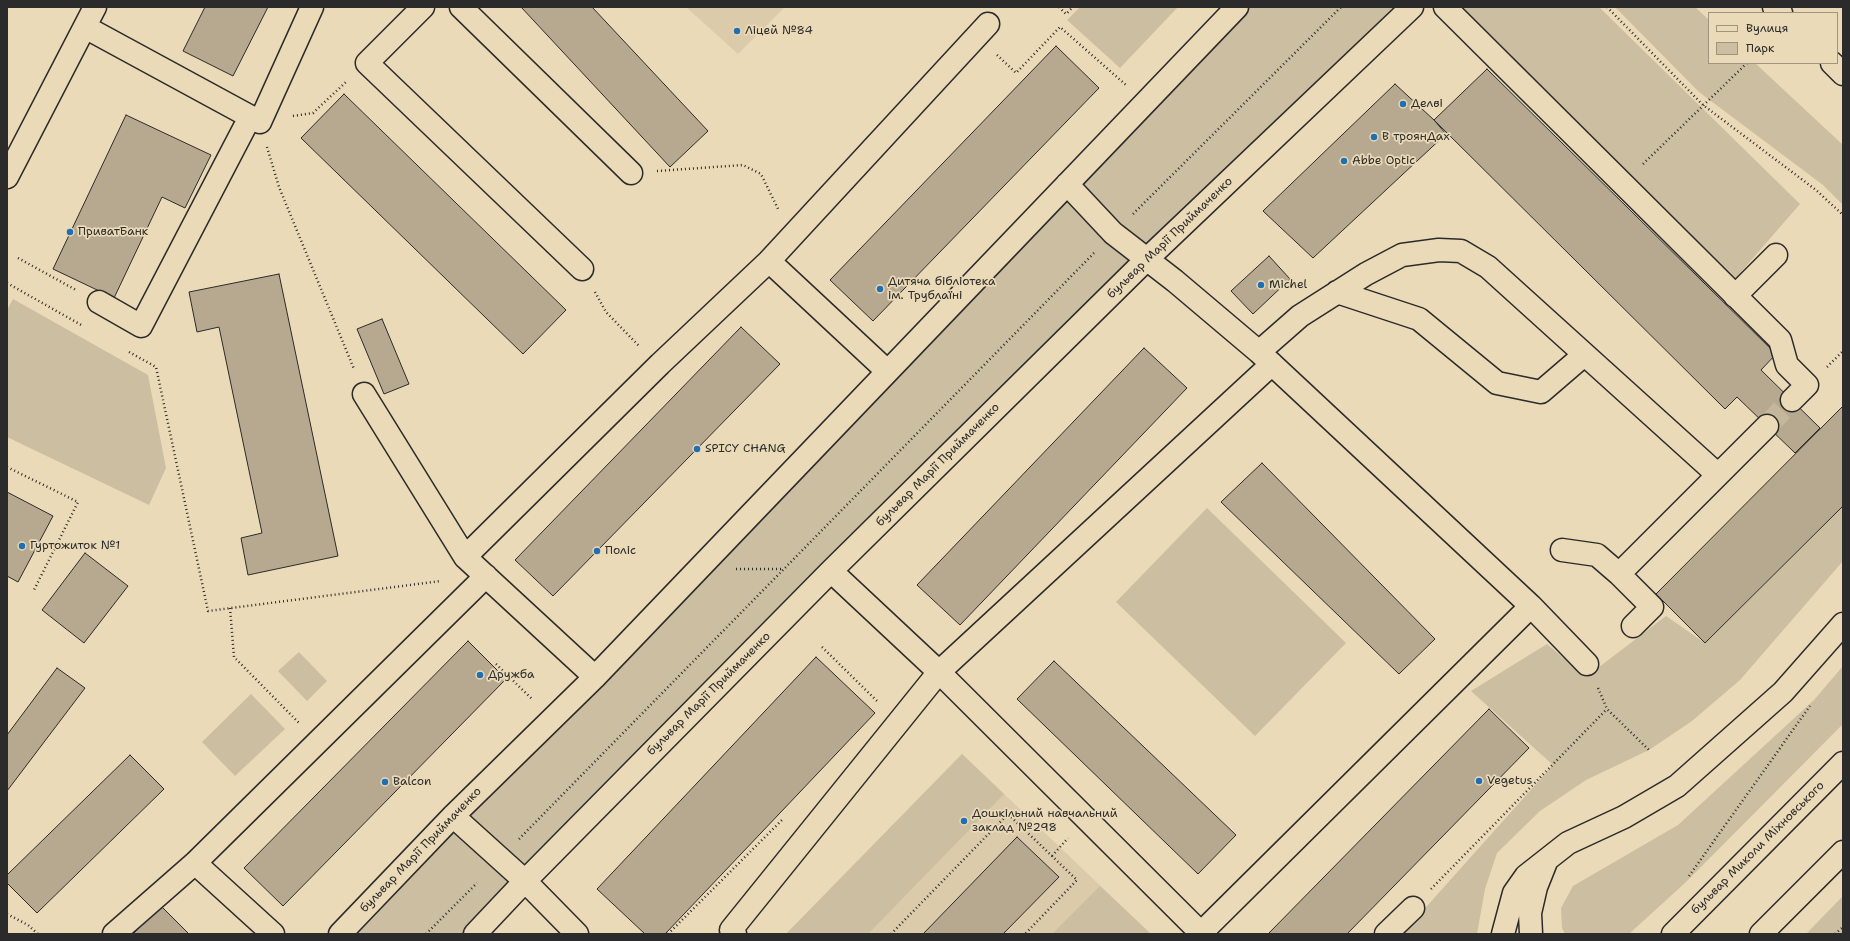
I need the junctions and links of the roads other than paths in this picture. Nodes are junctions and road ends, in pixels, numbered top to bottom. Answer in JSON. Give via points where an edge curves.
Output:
{"nodes":[{"id":1,"x":95,"y":7,"type":"edge"},
{"id":2,"x":312,"y":7,"type":"edge"},
{"id":3,"x":423,"y":7,"type":"edge"},
{"id":4,"x":461,"y":7,"type":"edge"},
{"id":5,"x":1237,"y":7,"type":"edge"},
{"id":6,"x":1412,"y":7,"type":"edge"},
{"id":7,"x":1445,"y":7,"type":"edge"},
{"id":8,"x":85,"y":27,"type":"junction"},
{"id":9,"x":982,"y":30,"type":"road end"},
{"id":10,"x":1833,"y":64,"type":"edge"},
{"id":11,"x":1843,"y":74,"type":"edge"},
{"id":12,"x":255,"y":120,"type":"junction"},
{"id":13,"x":631,"y":173,"type":"road end"},
{"id":14,"x":7,"y":177,"type":"edge"},
{"id":15,"x":1067,"y":184,"type":"junction"},
{"id":16,"x":1776,"y":254,"type":"dead end"},
{"id":17,"x":1146,"y":260,"type":"junction"},
{"id":18,"x":769,"y":261,"type":"junction"},
{"id":19,"x":582,"y":269,"type":"road end"},
{"id":20,"x":1337,"y":292,"type":"junction"},
{"id":21,"x":1735,"y":296,"type":"junction"},
{"id":22,"x":99,"y":302,"type":"road end"},
{"id":23,"x":1584,"y":355,"type":"junction"},
{"id":24,"x":1265,"y":358,"type":"junction"},
{"id":25,"x":887,"y":371,"type":"junction"},
{"id":26,"x":364,"y":394,"type":"road end"},
{"id":27,"x":1792,"y":400,"type":"tunnel mouth"},
{"id":28,"x":1767,"y":426,"type":"tunnel mouth"},
{"id":29,"x":1718,"y":474,"type":"junction"},
{"id":30,"x":1562,"y":550,"type":"dead end"},
{"id":31,"x":465,"y":557,"type":"junction"},
{"id":32,"x":831,"y":571,"type":"junction"},
{"id":33,"x":1619,"y":574,"type":"junction"},
{"id":34,"x":486,"y":576,"type":"junction"},
{"id":35,"x":1531,"y":606,"type":"junction"},
{"id":36,"x":1843,"y":624,"type":"edge"},
{"id":37,"x":1633,"y":626,"type":"dead end"},
{"id":38,"x":1587,"y":664,"type":"road end"},
{"id":39,"x":939,"y":672,"type":"junction"},
{"id":40,"x":595,"y":677,"type":"junction"},
{"id":41,"x":1843,"y":763,"type":"edge"},
{"id":42,"x":453,"y":816,"type":"junction"},
{"id":43,"x":1843,"y":852,"type":"edge"},
{"id":44,"x":1547,"y":859,"type":"junction"},
{"id":45,"x":195,"y":863,"type":"junction"},
{"id":46,"x":525,"y":881,"type":"junction"},
{"id":47,"x":1413,"y":908,"type":"road end"},
{"id":48,"x":114,"y":934,"type":"edge"},
{"id":49,"x":273,"y":934,"type":"edge"},
{"id":50,"x":340,"y":934,"type":"edge"},
{"id":51,"x":475,"y":934,"type":"edge"},
{"id":52,"x":577,"y":934,"type":"edge"},
{"id":53,"x":735,"y":934,"type":"edge"},
{"id":54,"x":1201,"y":934,"type":"edge"},
{"id":55,"x":1386,"y":934,"type":"edge"},
{"id":56,"x":1503,"y":934,"type":"edge"},
{"id":57,"x":1531,"y":934,"type":"edge"},
{"id":58,"x":1673,"y":934,"type":"edge"},
{"id":59,"x":1761,"y":934,"type":"edge"}],
"edges":[{"from":1,"to":8,"type":"main road"},
{"from":2,"to":12,"type":"main road"},
{"from":3,"to":19,"type":"main road","via":[[367,63]]},
{"from":4,"to":13,"type":"main road"},
{"from":5,"to":15,"type":"main road","name":"бульвар Марії Приймаченко"},
{"from":6,"to":17,"type":"main road","name":"бульвар Марії Приймаченко"},
{"from":7,"to":21,"type":"main road"},
{"from":8,"to":12,"type":"main road"},
{"from":8,"to":14,"type":"main road"},
{"from":9,"to":18,"type":"main road"},
{"from":10,"to":11,"type":"main road"},
{"from":12,"to":22,"type":"main road","via":[[141,326]]},
{"from":15,"to":17,"type":"main road","via":[[1113,233]]},
{"from":15,"to":25,"type":"main road","name":"бульвар Марії Приймаченко"},
{"from":16,"to":21,"type":"main road"},
{"from":17,"to":24,"type":"main road","via":[[1175,281]]},
{"from":17,"to":32,"type":"main road","name":"бульвар Марії Приймаченко"},
{"from":18,"to":25,"type":"main road"},
{"from":18,"to":31,"type":"main road","via":[[660,364]]},
{"from":20,"to":23,"type":"main road","via":[[1419,319],[1497,383],[1541,392]]},
{"from":20,"to":23,"type":"main road","via":[[1402,255],[1438,250],[1461,251],[1488,267]]},
{"from":20,"to":24,"type":"main road","via":[[1300,316]]},
{"from":21,"to":27,"type":"main road","via":[[1780,340],[1787,364],[1808,385]]},
{"from":23,"to":29,"type":"main road"},
{"from":24,"to":35,"type":"main road"},
{"from":24,"to":39,"type":"main road"},
{"from":25,"to":40,"type":"main road","name":"бульвар Марії Приймаченко"},
{"from":26,"to":31,"type":"main road"},
{"from":28,"to":29,"type":"main road"},
{"from":29,"to":33,"type":"main road"},
{"from":30,"to":33,"type":"main road","via":[[1597,555]]},
{"from":31,"to":34,"type":"main road"},
{"from":32,"to":39,"type":"main road"},
{"from":32,"to":46,"type":"main road","name":"бульвар Марії Приймаченко"},
{"from":33,"to":37,"type":"main road","via":[[1652,607]]},
{"from":34,"to":40,"type":"main road"},
{"from":34,"to":45,"type":"main road"},
{"from":35,"to":38,"type":"main road"},
{"from":35,"to":54,"type":"main road"},
{"from":36,"to":44,"type":"main road","via":[[1783,692],[1677,786],[1624,817],[1568,843]]},
{"from":39,"to":53,"type":"main road","via":[[731,930]]},
{"from":39,"to":54,"type":"main road"},
{"from":40,"to":42,"type":"main road","name":"бульвар Марії Приймаченко"},
{"from":41,"to":58,"type":"main road","name":"бульвар Миколи Міхновського"},
{"from":42,"to":46,"type":"main road"},
{"from":42,"to":50,"type":"main road","name":"бульвар Марії Приймаченко"},
{"from":43,"to":59,"type":"main road"},
{"from":44,"to":56,"type":"main road","via":[[1526,876],[1514,892]]},
{"from":44,"to":57,"type":"main road","via":[[1536,887],[1530,913]]},
{"from":45,"to":48,"type":"main road"},
{"from":45,"to":49,"type":"main road"},
{"from":46,"to":51,"type":"main road","name":"бульвар Марії Приймаченко"},
{"from":46,"to":52,"type":"main road"},
{"from":47,"to":55,"type":"main road"}]}
